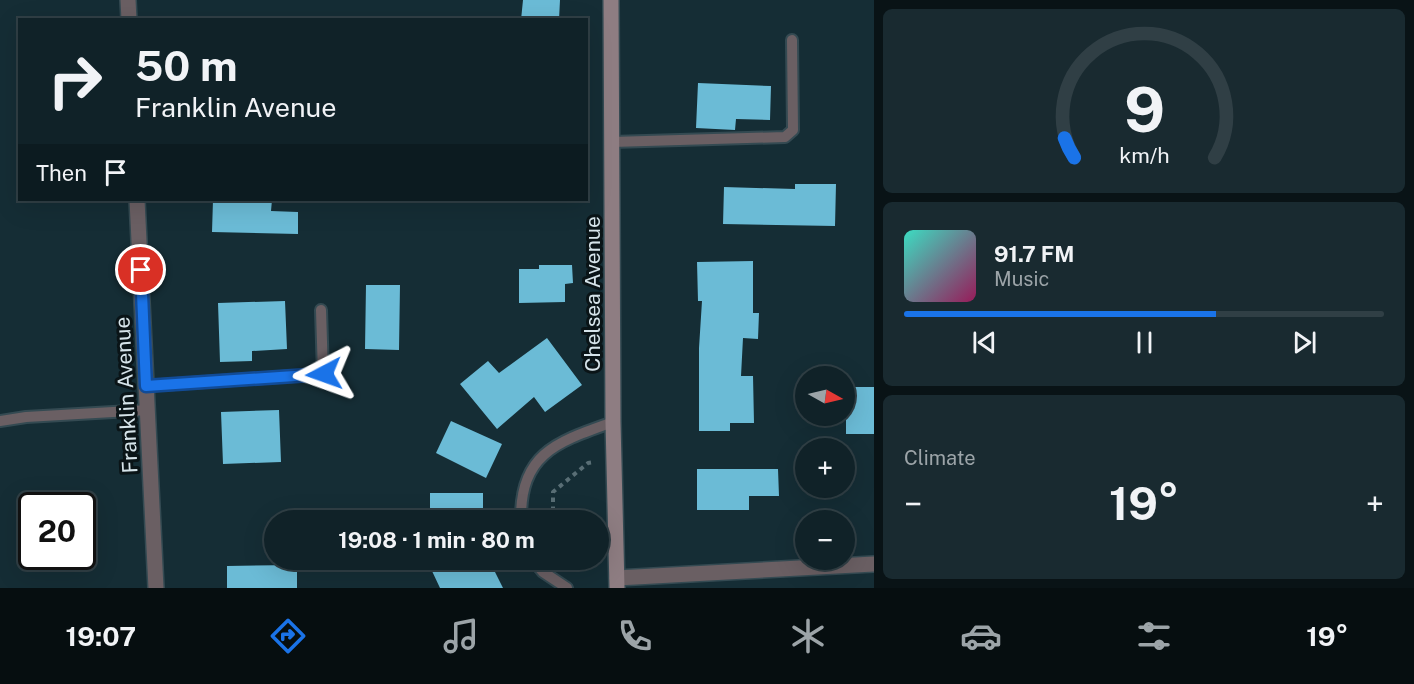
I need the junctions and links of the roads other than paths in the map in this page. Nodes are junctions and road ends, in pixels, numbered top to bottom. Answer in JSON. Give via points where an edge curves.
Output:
{"nodes":[{"id":1,"x":128,"y":0,"type":"edge"},
{"id":2,"x":611,"y":0,"type":"edge"},
{"id":3,"x":129,"y":18,"type":"edge"},
{"id":4,"x":792,"y":40,"type":"dead end"},
{"id":5,"x":612,"y":142,"type":"junction"},
{"id":6,"x":137,"y":201,"type":"edge"},
{"id":7,"x":321,"y":310,"type":"dead end"},
{"id":8,"x":146,"y":386,"type":"junction"},
{"id":9,"x":148,"y":410,"type":"junction"},
{"id":10,"x":0,"y":421,"type":"edge"},
{"id":11,"x":613,"y":422,"type":"junction"},
{"id":12,"x":521,"y":510,"type":"edge"},
{"id":13,"x":874,"y":564,"type":"edge"},
{"id":14,"x":541,"y":570,"type":"edge"},
{"id":15,"x":617,"y":583,"type":"edge"},
{"id":16,"x":156,"y":588,"type":"edge"},
{"id":17,"x":567,"y":588,"type":"edge"}],
"edges":[{"from":1,"to":3,"type":"street"},
{"from":2,"to":5,"type":"street","name":"Chelsea Avenue"},
{"from":4,"to":5,"type":"lane","via":[[790,135]]},
{"from":5,"to":11,"type":"street","name":"Chelsea Avenue"},
{"from":6,"to":8,"type":"street","name":"Franklin Avenue"},
{"from":7,"to":8,"type":"lane","via":[[324,374]]},
{"from":8,"to":9,"type":"street","name":"Franklin Avenue"},
{"from":9,"to":10,"type":"lane"},
{"from":9,"to":16,"type":"street","name":"Franklin Avenue"},
{"from":11,"to":12,"type":"lane","via":[[565,439],[535,464],[521,496]]},
{"from":11,"to":15,"type":"street","name":"Chelsea Avenue"},
{"from":13,"to":15,"type":"street"},
{"from":14,"to":17,"type":"lane"}]}
